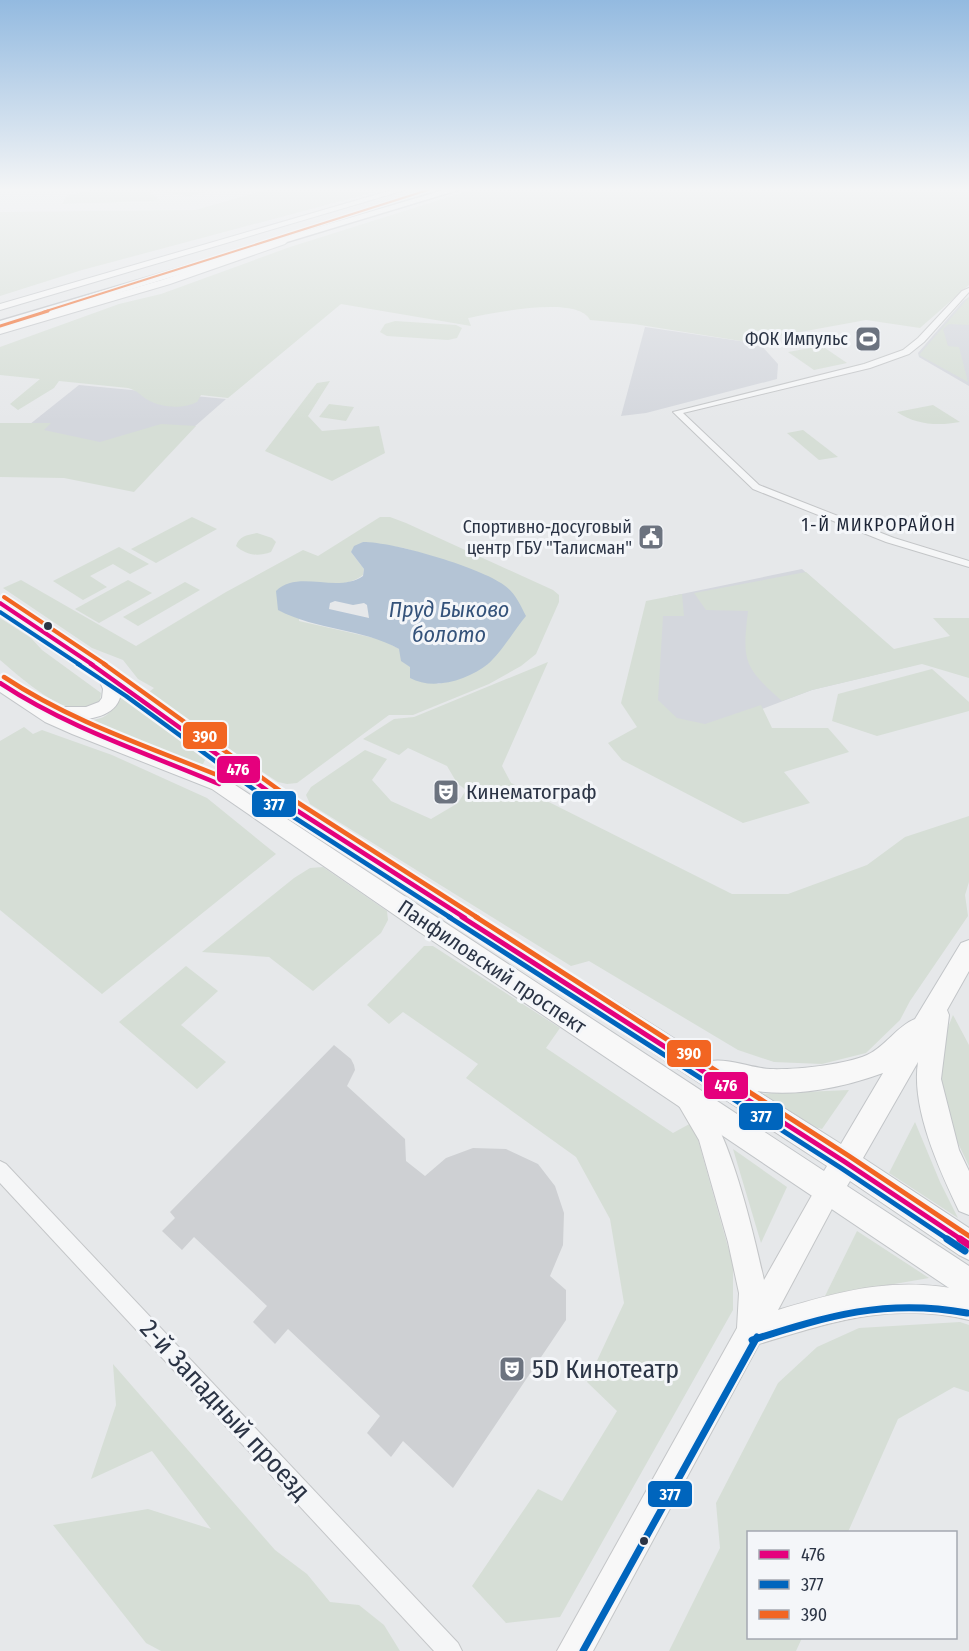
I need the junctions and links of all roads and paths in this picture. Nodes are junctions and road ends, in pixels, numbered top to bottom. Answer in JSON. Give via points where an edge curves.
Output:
{"nodes":[{"id":1,"x":137,"y":267,"type":"edge"},
{"id":2,"x":161,"y":267,"type":"edge"},
{"id":3,"x":196,"y":267,"type":"edge"},
{"id":4,"x":210,"y":267,"type":"edge"},
{"id":5,"x":969,"y":290,"type":"edge"},
{"id":6,"x":0,"y":307,"type":"edge"},
{"id":7,"x":0,"y":314,"type":"edge"},
{"id":8,"x":0,"y":325,"type":"edge"},
{"id":9,"x":0,"y":333,"type":"edge"},
{"id":10,"x":969,"y":564,"type":"edge"},
{"id":11,"x":0,"y":603,"type":"edge"},
{"id":12,"x":107,"y":675,"type":"junction"},
{"id":13,"x":0,"y":683,"type":"edge"},
{"id":14,"x":30,"y":706,"type":"junction"},
{"id":15,"x":969,"y":951,"type":"edge"},
{"id":16,"x":938,"y":1005,"type":"junction"},
{"id":17,"x":699,"y":1069,"type":"junction"},
{"id":18,"x":684,"y":1095,"type":"junction"},
{"id":19,"x":845,"y":1162,"type":"junction"},
{"id":20,"x":0,"y":1170,"type":"edge"},
{"id":21,"x":829,"y":1190,"type":"junction"},
{"id":22,"x":969,"y":1201,"type":"edge"},
{"id":23,"x":969,"y":1245,"type":"edge"},
{"id":24,"x":969,"y":1283,"type":"edge"},
{"id":25,"x":969,"y":1306,"type":"edge"},
{"id":26,"x":750,"y":1333,"type":"junction"},
{"id":27,"x":450,"y":1651,"type":"edge"},
{"id":28,"x":574,"y":1651,"type":"edge"}],
"edges":[{"from":1,"to":6,"type":"main road"},
{"from":2,"to":7,"type":"highway"},
{"from":3,"to":8,"type":"highway"},
{"from":4,"to":9,"type":"main road"},
{"from":5,"to":10,"type":"street","via":[[906,352],[867,366],[677,412],[756,487],[890,540]]},
{"from":11,"to":12,"type":"main road","name":"Панфиловский проспект"},
{"from":12,"to":14,"type":"main road","via":[[113,688],[102,709],[71,715]]},
{"from":12,"to":17,"type":"main road","name":"Панфиловский проспект","via":[[282,801]]},
{"from":13,"to":14,"type":"main road","name":"Панфиловский проспект"},
{"from":14,"to":18,"type":"main road","name":"Панфиловский проспект","via":[[87,735],[190,770],[219,784]]},
{"from":15,"to":16,"type":"main road"},
{"from":16,"to":17,"type":"main road","via":[[905,1042],[874,1065],[825,1077],[770,1081]]},
{"from":16,"to":19,"type":"main road"},
{"from":16,"to":22,"type":"main road","via":[[928,1080],[946,1153]]},
{"from":17,"to":19,"type":"main road","name":"Панфиловский проспект"},
{"from":18,"to":21,"type":"main road","name":"Панфиловский проспект"},
{"from":18,"to":26,"type":"main road","via":[[709,1134],[742,1242],[753,1293]]},
{"from":19,"to":21,"type":"main road"},
{"from":19,"to":23,"type":"main road","name":"Панфиловский проспект"},
{"from":20,"to":27,"type":"street","name":"2-й Западный проезд"},
{"from":21,"to":24,"type":"main road","name":"Панфиловский проспект"},
{"from":21,"to":26,"type":"main road"},
{"from":25,"to":26,"type":"main road","via":[[924,1296],[859,1302]]},
{"from":26,"to":28,"type":"main road"}]}
